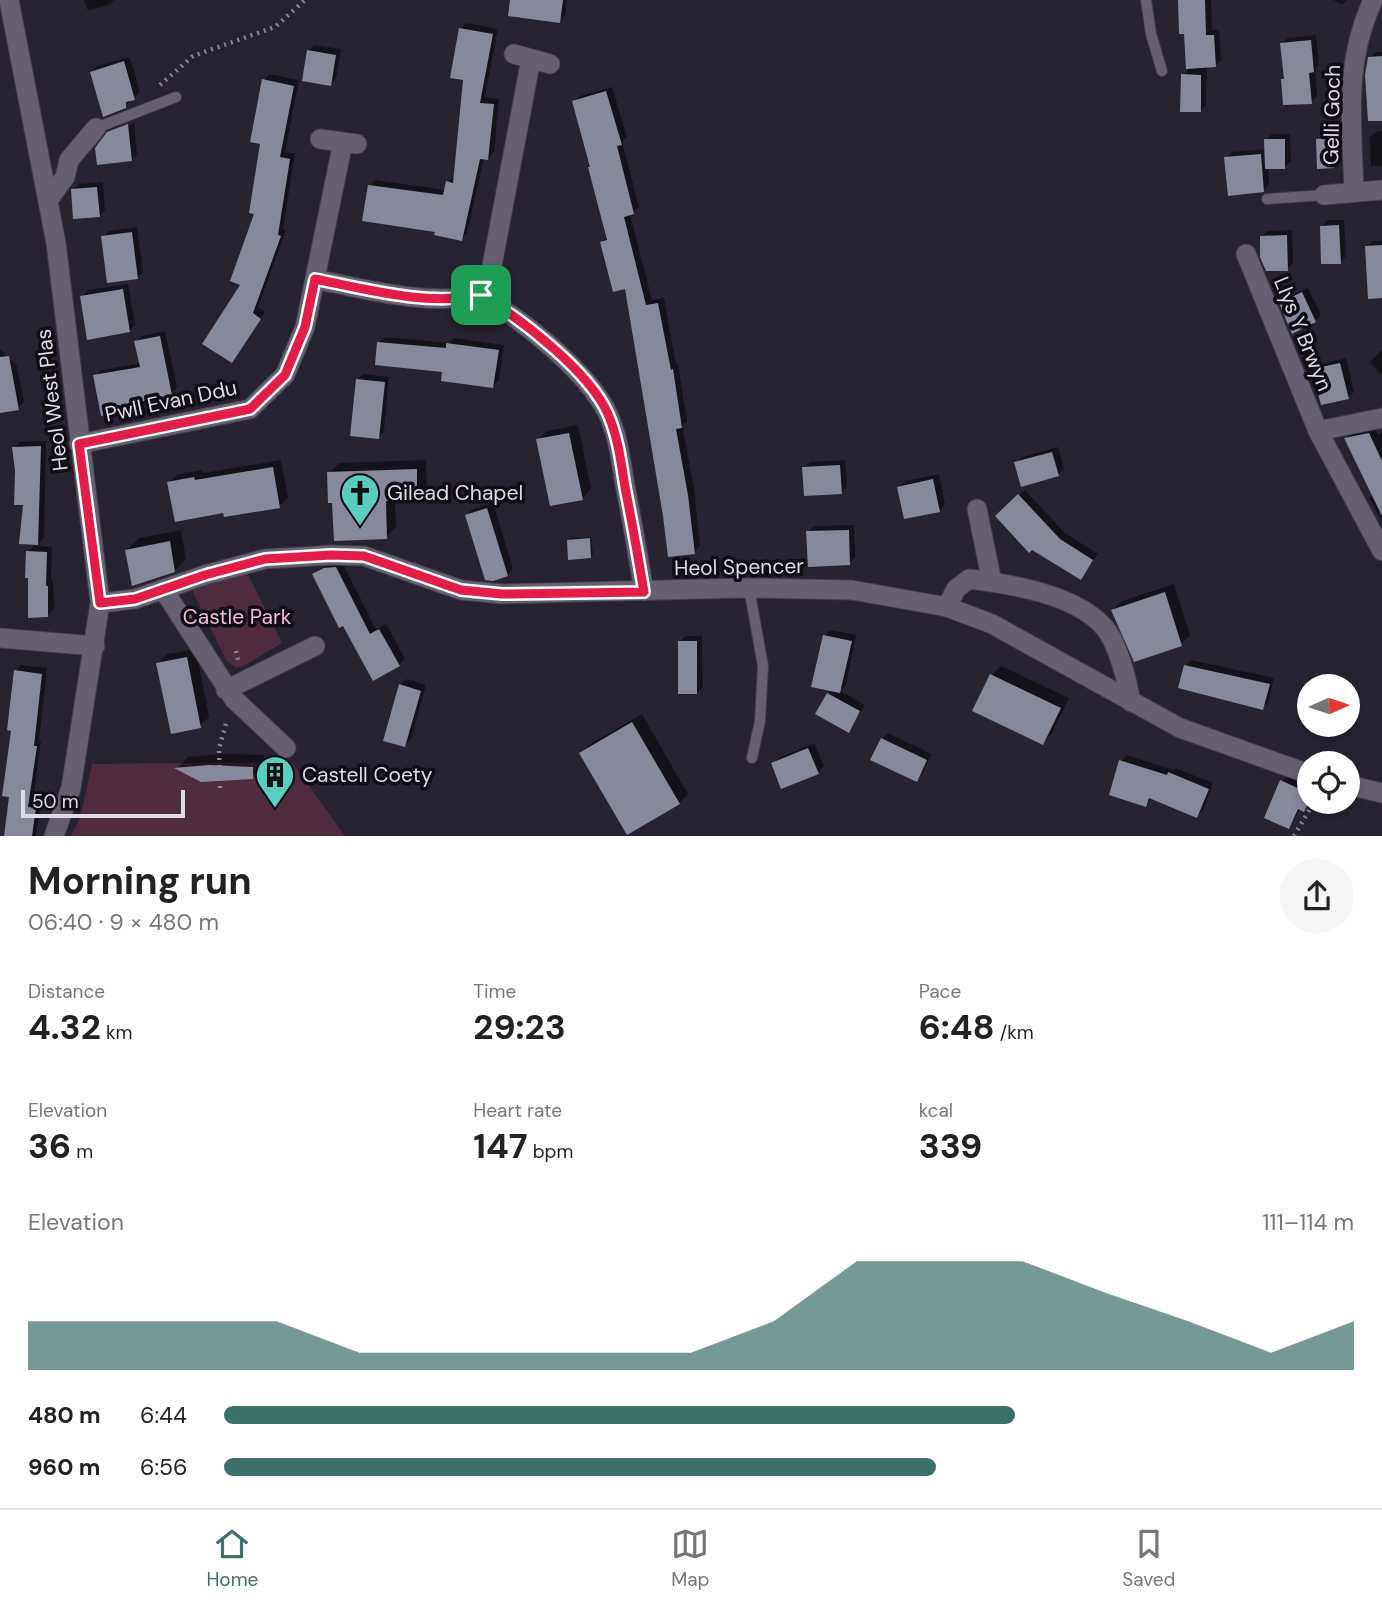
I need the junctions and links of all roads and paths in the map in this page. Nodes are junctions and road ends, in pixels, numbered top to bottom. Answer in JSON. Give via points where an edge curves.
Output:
{"nodes":[{"id":1,"x":9,"y":0,"type":"edge"},
{"id":2,"x":305,"y":0,"type":"edge"},
{"id":3,"x":1146,"y":0,"type":"edge"},
{"id":4,"x":1373,"y":0,"type":"edge"},
{"id":5,"x":550,"y":64,"type":"dead end"},
{"id":6,"x":1162,"y":71,"type":"dead end"},
{"id":7,"x":158,"y":86,"type":"dead end"},
{"id":8,"x":176,"y":97,"type":"dead end"},
{"id":9,"x":96,"y":128,"type":"joint"},
{"id":10,"x":320,"y":139,"type":"dead end"},
{"id":11,"x":1382,"y":190,"type":"edge"},
{"id":12,"x":1354,"y":192,"type":"junction"},
{"id":13,"x":1324,"y":195,"type":"joint"},
{"id":14,"x":49,"y":199,"type":"junction"},
{"id":15,"x":1267,"y":200,"type":"dead end"},
{"id":16,"x":1246,"y":254,"type":"dead end"},
{"id":17,"x":315,"y":279,"type":"junction"},
{"id":18,"x":481,"y":295,"type":"junction"},
{"id":19,"x":1382,"y":418,"type":"edge"},
{"id":20,"x":1318,"y":432,"type":"junction"},
{"id":21,"x":79,"y":444,"type":"junction"},
{"id":22,"x":978,"y":509,"type":"dead end"},
{"id":23,"x":1382,"y":551,"type":"edge"},
{"id":24,"x":992,"y":582,"type":"junction"},
{"id":25,"x":749,"y":588,"type":"junction"},
{"id":26,"x":163,"y":589,"type":"junction"},
{"id":27,"x":644,"y":592,"type":"junction"},
{"id":28,"x":100,"y":603,"type":"junction"},
{"id":29,"x":947,"y":607,"type":"junction"},
{"id":30,"x":0,"y":638,"type":"edge"},
{"id":31,"x":95,"y":646,"type":"junction"},
{"id":32,"x":316,"y":646,"type":"dead end"},
{"id":33,"x":230,"y":694,"type":"junction"},
{"id":34,"x":1131,"y":702,"type":"junction"},
{"id":35,"x":286,"y":748,"type":"dead end"},
{"id":36,"x":752,"y":758,"type":"dead end"},
{"id":37,"x":1297,"y":770,"type":"edge"},
{"id":38,"x":220,"y":788,"type":"dead end"},
{"id":39,"x":1360,"y":788,"type":"edge"},
{"id":40,"x":1382,"y":793,"type":"edge"},
{"id":41,"x":1307,"y":814,"type":"edge"},
{"id":42,"x":54,"y":836,"type":"edge"},
{"id":43,"x":1294,"y":836,"type":"edge"}],
"edges":[{"from":1,"to":14,"type":"street","name":"Heol West Plas"},
{"from":2,"to":7,"type":"path","via":[[275,27],[193,56]]},
{"from":3,"to":6,"type":"lane"},
{"from":4,"to":12,"type":"street","name":"Gelli Goch","via":[[1360,27],[1351,78]]},
{"from":5,"to":18,"type":"street","via":[[523,56],[491,271]]},
{"from":8,"to":9,"type":"lane"},
{"from":9,"to":14,"type":"street","via":[[69,160],[65,177]]},
{"from":10,"to":17,"type":"street","name":"Pwll Evan Ddu","via":[[350,143]]},
{"from":11,"to":12,"type":"street"},
{"from":12,"to":13,"type":"street"},
{"from":13,"to":15,"type":"lane"},
{"from":14,"to":21,"type":"street","name":"Heol West Plas"},
{"from":16,"to":20,"type":"street","name":"Llys Y Brwyn"},
{"from":17,"to":18,"type":"street","via":[[386,294]]},
{"from":17,"to":21,"type":"street","name":"Pwll Evan Ddu","via":[[305,327],[285,375],[250,409]]},
{"from":18,"to":27,"type":"street","via":[[568,363],[591,385],[607,413],[616,439]]},
{"from":19,"to":20,"type":"street"},
{"from":20,"to":23,"type":"street","name":"Llys Y Brwyn"},
{"from":21,"to":28,"type":"street","name":"Heol West Plas"},
{"from":22,"to":24,"type":"street"},
{"from":24,"to":29,"type":"street","via":[[969,579],[956,589]]},
{"from":24,"to":34,"type":"street","via":[[1054,597],[1081,608],[1105,628]]},
{"from":25,"to":27,"type":"street","name":"Heol Spencer"},
{"from":25,"to":29,"type":"street","name":"Heol Spencer","via":[[852,590]]},
{"from":25,"to":36,"type":"lane","via":[[763,666]]},
{"from":26,"to":27,"type":"street","name":"Heol Spencer","via":[[265,559],[331,555],[364,556],[461,590],[502,594]]},
{"from":26,"to":28,"type":"street","name":"Heol Spencer","via":[[135,599]]},
{"from":26,"to":33,"type":"street"},
{"from":28,"to":31,"type":"street","name":"Heol West Plas"},
{"from":29,"to":34,"type":"street","name":"Heol Spencer","via":[[992,624]]},
{"from":30,"to":31,"type":"street"},
{"from":31,"to":42,"type":"street","name":"Heol West Plas","via":[[71,788]]},
{"from":32,"to":33,"type":"street"},
{"from":33,"to":35,"type":"street"},
{"from":33,"to":38,"type":"path","via":[[219,749]]},
{"from":34,"to":37,"type":"street","name":"Heol Spencer","via":[[1180,728]]},
{"from":39,"to":40,"type":"street"},
{"from":41,"to":43,"type":"path"}]}
